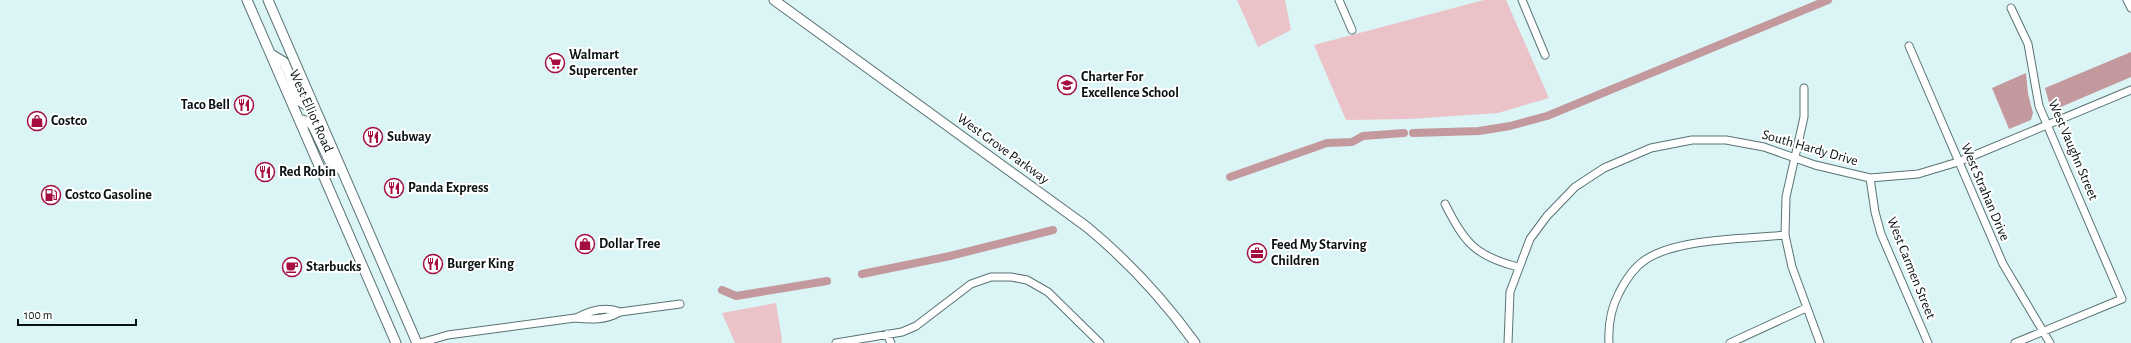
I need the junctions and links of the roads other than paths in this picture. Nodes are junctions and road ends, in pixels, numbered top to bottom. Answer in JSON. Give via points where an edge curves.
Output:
{"nodes":[{"id":1,"x":247,"y":0,"type":"edge"},
{"id":2,"x":268,"y":0,"type":"edge"},
{"id":3,"x":774,"y":0,"type":"edge"},
{"id":4,"x":1339,"y":0,"type":"edge"},
{"id":5,"x":1522,"y":0,"type":"edge"},
{"id":6,"x":2127,"y":0,"type":"edge"},
{"id":7,"x":2011,"y":8,"type":"dead end"},
{"id":8,"x":2131,"y":8,"type":"edge"},
{"id":9,"x":1352,"y":30,"type":"dead end"},
{"id":10,"x":1909,"y":46,"type":"dead end"},
{"id":11,"x":270,"y":54,"type":"junction"},
{"id":12,"x":1545,"y":55,"type":"dead end"},
{"id":13,"x":1804,"y":88,"type":"dead end"},
{"id":14,"x":2131,"y":90,"type":"edge"},
{"id":15,"x":315,"y":110,"type":"junction"},
{"id":16,"x":299,"y":119,"type":"junction"},
{"id":17,"x":2047,"y":126,"type":"junction"},
{"id":18,"x":1794,"y":158,"type":"junction"},
{"id":19,"x":1958,"y":162,"type":"junction"},
{"id":20,"x":341,"y":169,"type":"junction"},
{"id":21,"x":1870,"y":178,"type":"junction"},
{"id":22,"x":1445,"y":204,"type":"dead end"},
{"id":23,"x":1785,"y":235,"type":"junction"},
{"id":24,"x":1518,"y":267,"type":"junction"},
{"id":25,"x":680,"y":304,"type":"dead end"},
{"id":26,"x":1806,"y":308,"type":"junction"},
{"id":27,"x":2043,"y":331,"type":"junction"},
{"id":28,"x":887,"y":334,"type":"junction"},
{"id":29,"x":396,"y":343,"type":"edge"},
{"id":30,"x":416,"y":343,"type":"edge"},
{"id":31,"x":420,"y":343,"type":"edge"},
{"id":32,"x":836,"y":343,"type":"edge"},
{"id":33,"x":891,"y":343,"type":"edge"},
{"id":34,"x":1100,"y":343,"type":"edge"},
{"id":35,"x":1195,"y":343,"type":"edge"},
{"id":36,"x":1508,"y":343,"type":"edge"},
{"id":37,"x":1610,"y":343,"type":"edge"},
{"id":38,"x":1730,"y":343,"type":"edge"},
{"id":39,"x":1820,"y":343,"type":"edge"},
{"id":40,"x":1928,"y":343,"type":"edge"},
{"id":41,"x":2015,"y":343,"type":"edge"},
{"id":42,"x":2050,"y":343,"type":"edge"}],
"edges":[{"from":1,"to":11,"type":"main road","name":"West Elliot Road"},
{"from":2,"to":15,"type":"main road","name":"West Elliot Road"},
{"from":3,"to":35,"type":"main road","name":"West Grove Parkway","via":[[1087,227],[1148,285]]},
{"from":4,"to":9,"type":"street"},
{"from":5,"to":12,"type":"street"},
{"from":6,"to":8,"type":"street"},
{"from":7,"to":17,"type":"street","name":"West Vaughn Street","via":[[2028,44],[2039,106]]},
{"from":10,"to":19,"type":"street","name":"West Strahan Drive"},
{"from":11,"to":15,"type":"main road","via":[[284,62],[301,102]]},
{"from":11,"to":16,"type":"main road","name":"West Elliot Road"},
{"from":13,"to":18,"type":"street","via":[[1804,117]]},
{"from":14,"to":17,"type":"street","name":"South Hardy Drive"},
{"from":15,"to":20,"type":"main road","name":"West Elliot Road"},
{"from":16,"to":20,"type":"main road","via":[[314,126],[328,160]]},
{"from":16,"to":29,"type":"main road","name":"West Elliot Road"},
{"from":17,"to":19,"type":"street","name":"South Hardy Drive"},
{"from":17,"to":27,"type":"street","name":"West Vaughn Street","via":[[2122,298]]},
{"from":18,"to":21,"type":"street","name":"South Hardy Drive"},
{"from":18,"to":23,"type":"street","via":[[1786,197]]},
{"from":18,"to":24,"type":"street","name":"South Hardy Drive","via":[[1764,147],[1726,140],[1692,140],[1651,148],[1604,168],[1575,187],[1547,216],[1534,234]]},
{"from":19,"to":21,"type":"street","name":"South Hardy Drive","via":[[1918,174]]},
{"from":19,"to":27,"type":"street","name":"West Strahan Drive","via":[[2003,264]]},
{"from":20,"to":30,"type":"main road","name":"West Elliot Road"},
{"from":21,"to":40,"type":"street","name":"West Carmen Street","via":[[1881,234]]},
{"from":22,"to":24,"type":"street","via":[[1466,240],[1481,253],[1494,261]]},
{"from":23,"to":26,"type":"street","via":[[1792,267]]},
{"from":23,"to":37,"type":"street","via":[[1667,249],[1644,260],[1627,278],[1613,304],[1608,327]]},
{"from":24,"to":36,"type":"street","name":"South Hardy Drive","via":[[1510,292]]},
{"from":25,"to":31,"type":"street","via":[[620,312],[612,317],[588,320],[575,318],[448,335]]},
{"from":26,"to":38,"type":"street"},
{"from":26,"to":39,"type":"street"},
{"from":27,"to":41,"type":"street"},
{"from":27,"to":42,"type":"street","name":"West Strahan Drive"},
{"from":28,"to":32,"type":"street"},
{"from":28,"to":33,"type":"street"},
{"from":28,"to":34,"type":"street","via":[[902,332],[916,326],[971,284],[991,277],[1011,277],[1027,280],[1048,292]]}]}
